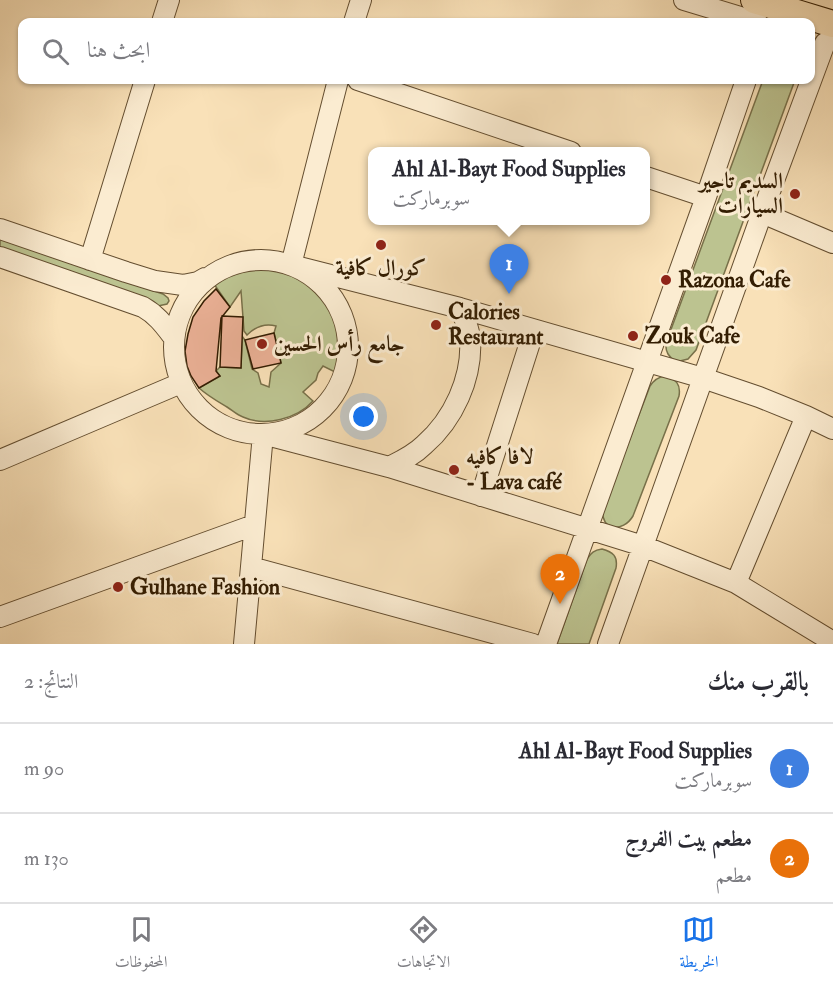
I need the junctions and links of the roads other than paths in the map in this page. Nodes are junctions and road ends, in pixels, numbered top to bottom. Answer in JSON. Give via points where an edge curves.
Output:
{"nodes":[{"id":1,"x":169,"y":0,"type":"edge"},
{"id":2,"x":358,"y":0,"type":"edge"},
{"id":3,"x":684,"y":0,"type":"edge"},
{"id":4,"x":754,"y":0,"type":"edge"},
{"id":5,"x":163,"y":18,"type":"edge"},
{"id":6,"x":355,"y":18,"type":"edge"},
{"id":7,"x":744,"y":18,"type":"edge"},
{"id":8,"x":788,"y":18,"type":"edge"},
{"id":9,"x":825,"y":38,"type":"edge"},
{"id":10,"x":815,"y":66,"type":"edge"},
{"id":11,"x":144,"y":84,"type":"edge"},
{"id":12,"x":337,"y":84,"type":"edge"},
{"id":13,"x":370,"y":84,"type":"edge"},
{"id":14,"x":745,"y":84,"type":"edge"},
{"id":15,"x":808,"y":84,"type":"edge"},
{"id":16,"x":556,"y":147,"type":"edge"},
{"id":17,"x":650,"y":179,"type":"edge"},
{"id":18,"x":706,"y":197,"type":"junction"},
{"id":19,"x":762,"y":213,"type":"junction"},
{"id":20,"x":0,"y":229,"type":"edge"},
{"id":21,"x":833,"y":243,"type":"edge"},
{"id":22,"x":0,"y":257,"type":"edge"},
{"id":23,"x":90,"y":260,"type":"junction"},
{"id":24,"x":291,"y":265,"type":"junction"},
{"id":25,"x":210,"y":276,"type":"junction"},
{"id":26,"x":460,"y":308,"type":"junction"},
{"id":27,"x":534,"y":330,"type":"junction"},
{"id":28,"x":174,"y":338,"type":"junction"},
{"id":29,"x":647,"y":362,"type":"junction"},
{"id":30,"x":703,"y":378,"type":"junction"},
{"id":31,"x":181,"y":383,"type":"junction"},
{"id":32,"x":806,"y":416,"type":"junction"},
{"id":33,"x":833,"y":429,"type":"edge"},
{"id":34,"x":263,"y":434,"type":"junction"},
{"id":35,"x":0,"y":460,"type":"edge"},
{"id":36,"x":389,"y":468,"type":"junction"},
{"id":37,"x":481,"y":496,"type":"junction"},
{"id":38,"x":255,"y":525,"type":"junction"},
{"id":39,"x":587,"y":529,"type":"junction"},
{"id":40,"x":643,"y":546,"type":"junction"},
{"id":41,"x":251,"y":567,"type":"junction"},
{"id":42,"x":736,"y":583,"type":"junction"},
{"id":43,"x":0,"y":617,"type":"edge"},
{"id":44,"x":831,"y":635,"type":"edge"},
{"id":45,"x":244,"y":644,"type":"edge"},
{"id":46,"x":532,"y":644,"type":"edge"},
{"id":47,"x":546,"y":644,"type":"edge"},
{"id":48,"x":608,"y":644,"type":"edge"}],
"edges":[{"from":1,"to":5,"type":"street"},
{"from":2,"to":6,"type":"street"},
{"from":3,"to":7,"type":"street"},
{"from":4,"to":8,"type":"main road"},
{"from":9,"to":10,"type":"street"},
{"from":11,"to":23,"type":"street"},
{"from":12,"to":24,"type":"street"},
{"from":13,"to":16,"type":"street"},
{"from":14,"to":18,"type":"street"},
{"from":15,"to":19,"type":"street"},
{"from":17,"to":18,"type":"street"},
{"from":18,"to":29,"type":"street"},
{"from":19,"to":21,"type":"street"},
{"from":19,"to":30,"type":"street"},
{"from":20,"to":23,"type":"street"},
{"from":22,"to":28,"type":"street","via":[[143,307],[153,312]]},
{"from":23,"to":25,"type":"street","via":[[170,284],[198,282]]},
{"from":24,"to":25,"type":"street","via":[[249,261]]},
{"from":24,"to":26,"type":"street"},
{"from":24,"to":34,"type":"street","via":[[312,276],[330,293],[342,313],[348,337],[347,361],[340,384],[327,404],[309,420],[287,430]]},
{"from":25,"to":28,"type":"street","via":[[185,303]]},
{"from":26,"to":27,"type":"street"},
{"from":26,"to":36,"type":"street","via":[[470,338],[461,393],[440,429],[423,446]]},
{"from":27,"to":29,"type":"street"},
{"from":27,"to":37,"type":"street"},
{"from":28,"to":31,"type":"street"},
{"from":29,"to":30,"type":"street"},
{"from":29,"to":39,"type":"street"},
{"from":30,"to":32,"type":"street"},
{"from":30,"to":40,"type":"street"},
{"from":31,"to":34,"type":"street","via":[[195,405],[214,421],[238,431]]},
{"from":31,"to":35,"type":"street"},
{"from":32,"to":33,"type":"street"},
{"from":32,"to":42,"type":"street"},
{"from":34,"to":36,"type":"street"},
{"from":34,"to":38,"type":"street"},
{"from":36,"to":37,"type":"street"},
{"from":37,"to":39,"type":"street"},
{"from":38,"to":41,"type":"street"},
{"from":38,"to":43,"type":"street"},
{"from":39,"to":40,"type":"street"},
{"from":39,"to":47,"type":"street"},
{"from":40,"to":42,"type":"street"},
{"from":40,"to":48,"type":"street"},
{"from":41,"to":45,"type":"street"},
{"from":41,"to":46,"type":"street"},
{"from":42,"to":44,"type":"street"}]}
